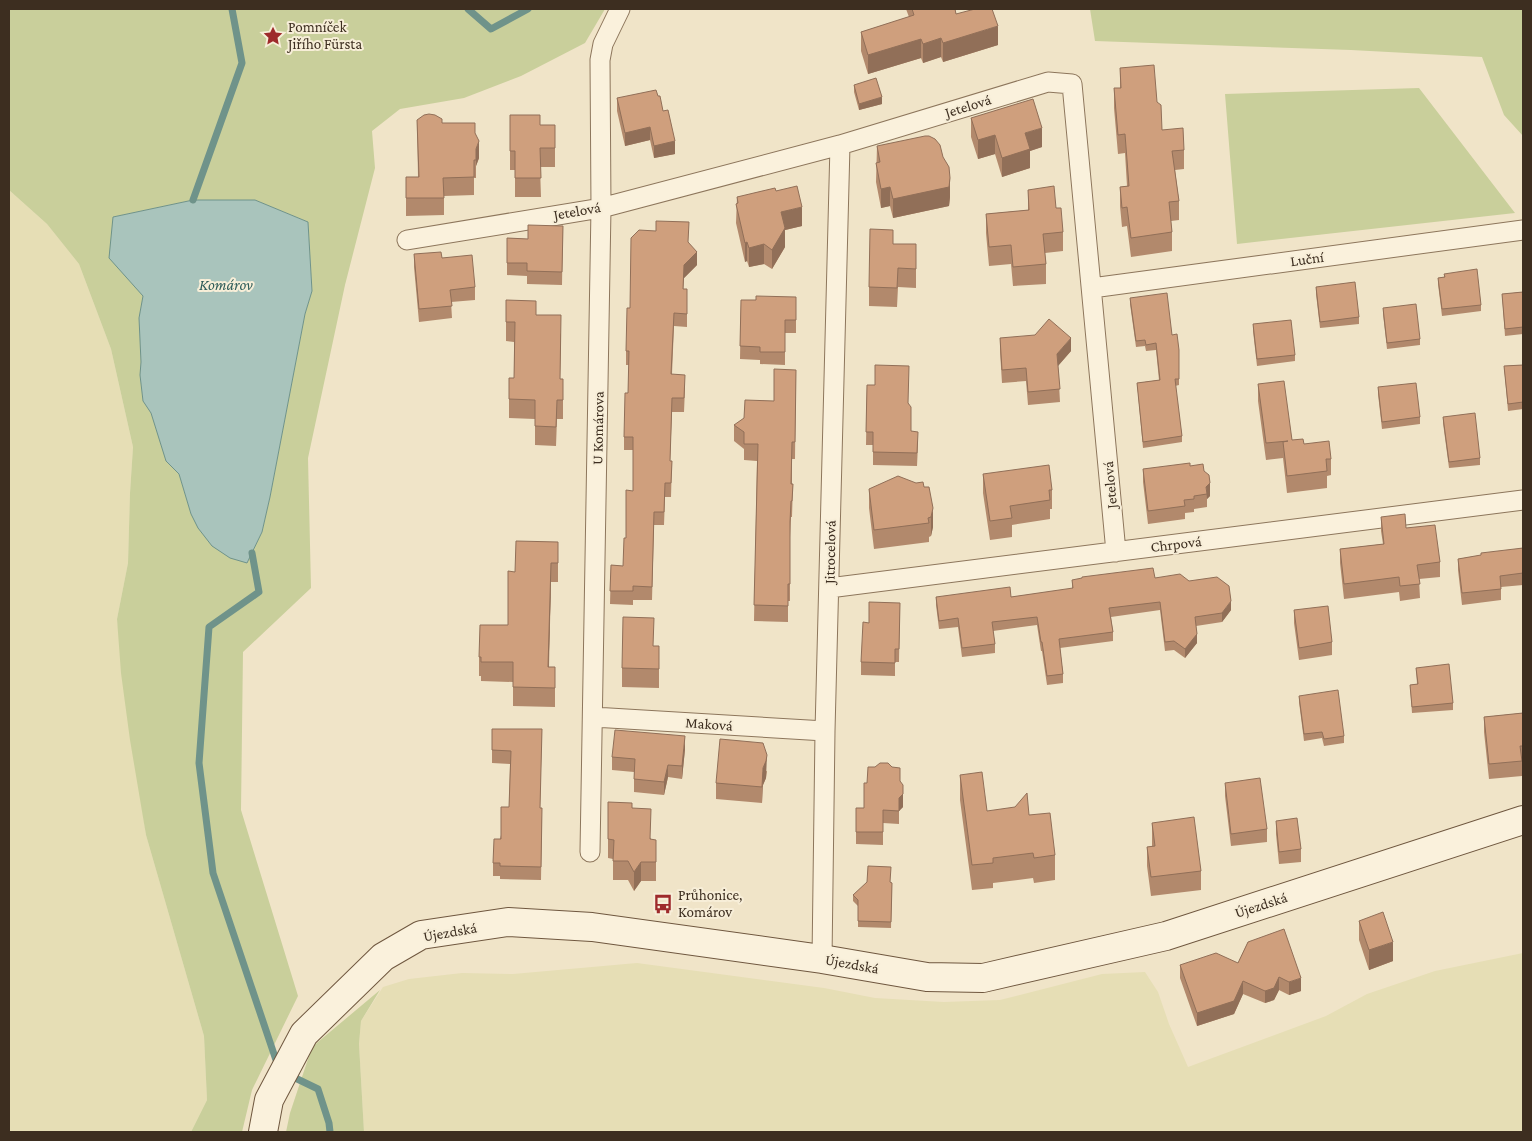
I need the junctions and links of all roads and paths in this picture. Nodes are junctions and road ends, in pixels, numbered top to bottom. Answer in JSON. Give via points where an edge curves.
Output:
{"nodes":[{"id":1,"x":620,"y":9,"type":"edge"},
{"id":2,"x":840,"y":145,"type":"junction"},
{"id":3,"x":601,"y":208,"type":"junction"},
{"id":4,"x":1523,"y":230,"type":"edge"},
{"id":5,"x":407,"y":240,"type":"dead end"},
{"id":6,"x":1092,"y":288,"type":"junction"},
{"id":7,"x":1523,"y":500,"type":"edge"},
{"id":8,"x":1116,"y":552,"type":"junction"},
{"id":9,"x":829,"y":588,"type":"junction"},
{"id":10,"x":593,"y":717,"type":"junction"},
{"id":11,"x":825,"y":731,"type":"junction"},
{"id":12,"x":1523,"y":820,"type":"edge"},
{"id":13,"x":590,"y":852,"type":"dead end"},
{"id":14,"x":822,"y":959,"type":"junction"},
{"id":15,"x":263,"y":1132,"type":"edge"}],
"edges":[{"from":1,"to":3,"type":"street","name":"U Komárova","via":[[603,44],[600,60]]},
{"from":2,"to":3,"type":"street","name":"Jetelová"},
{"from":2,"to":6,"type":"street","name":"Jetelová","via":[[1048,82],[1072,84]]},
{"from":2,"to":9,"type":"street","name":"Jitrocelová"},
{"from":3,"to":5,"type":"street","name":"Jetelová"},
{"from":3,"to":10,"type":"street","name":"U Komárova"},
{"from":4,"to":6,"type":"street","name":"Luční"},
{"from":6,"to":8,"type":"street","name":"Jetelová"},
{"from":7,"to":8,"type":"street","name":"Chrpová"},
{"from":8,"to":9,"type":"street","name":"Chrpová"},
{"from":9,"to":11,"type":"street","name":"Jitrocelová"},
{"from":10,"to":11,"type":"street","name":"Maková"},
{"from":10,"to":13,"type":"street","name":"U Komárova"},
{"from":11,"to":14,"type":"street","name":"Jitrocelová"},
{"from":12,"to":14,"type":"street","name":"Újezdská","via":[[1166,936],[983,978],[927,977]]},
{"from":14,"to":15,"type":"street","name":"Újezdská","via":[[592,927],[508,922],[422,935],[383,957],[304,1034],[269,1100]]}]}
